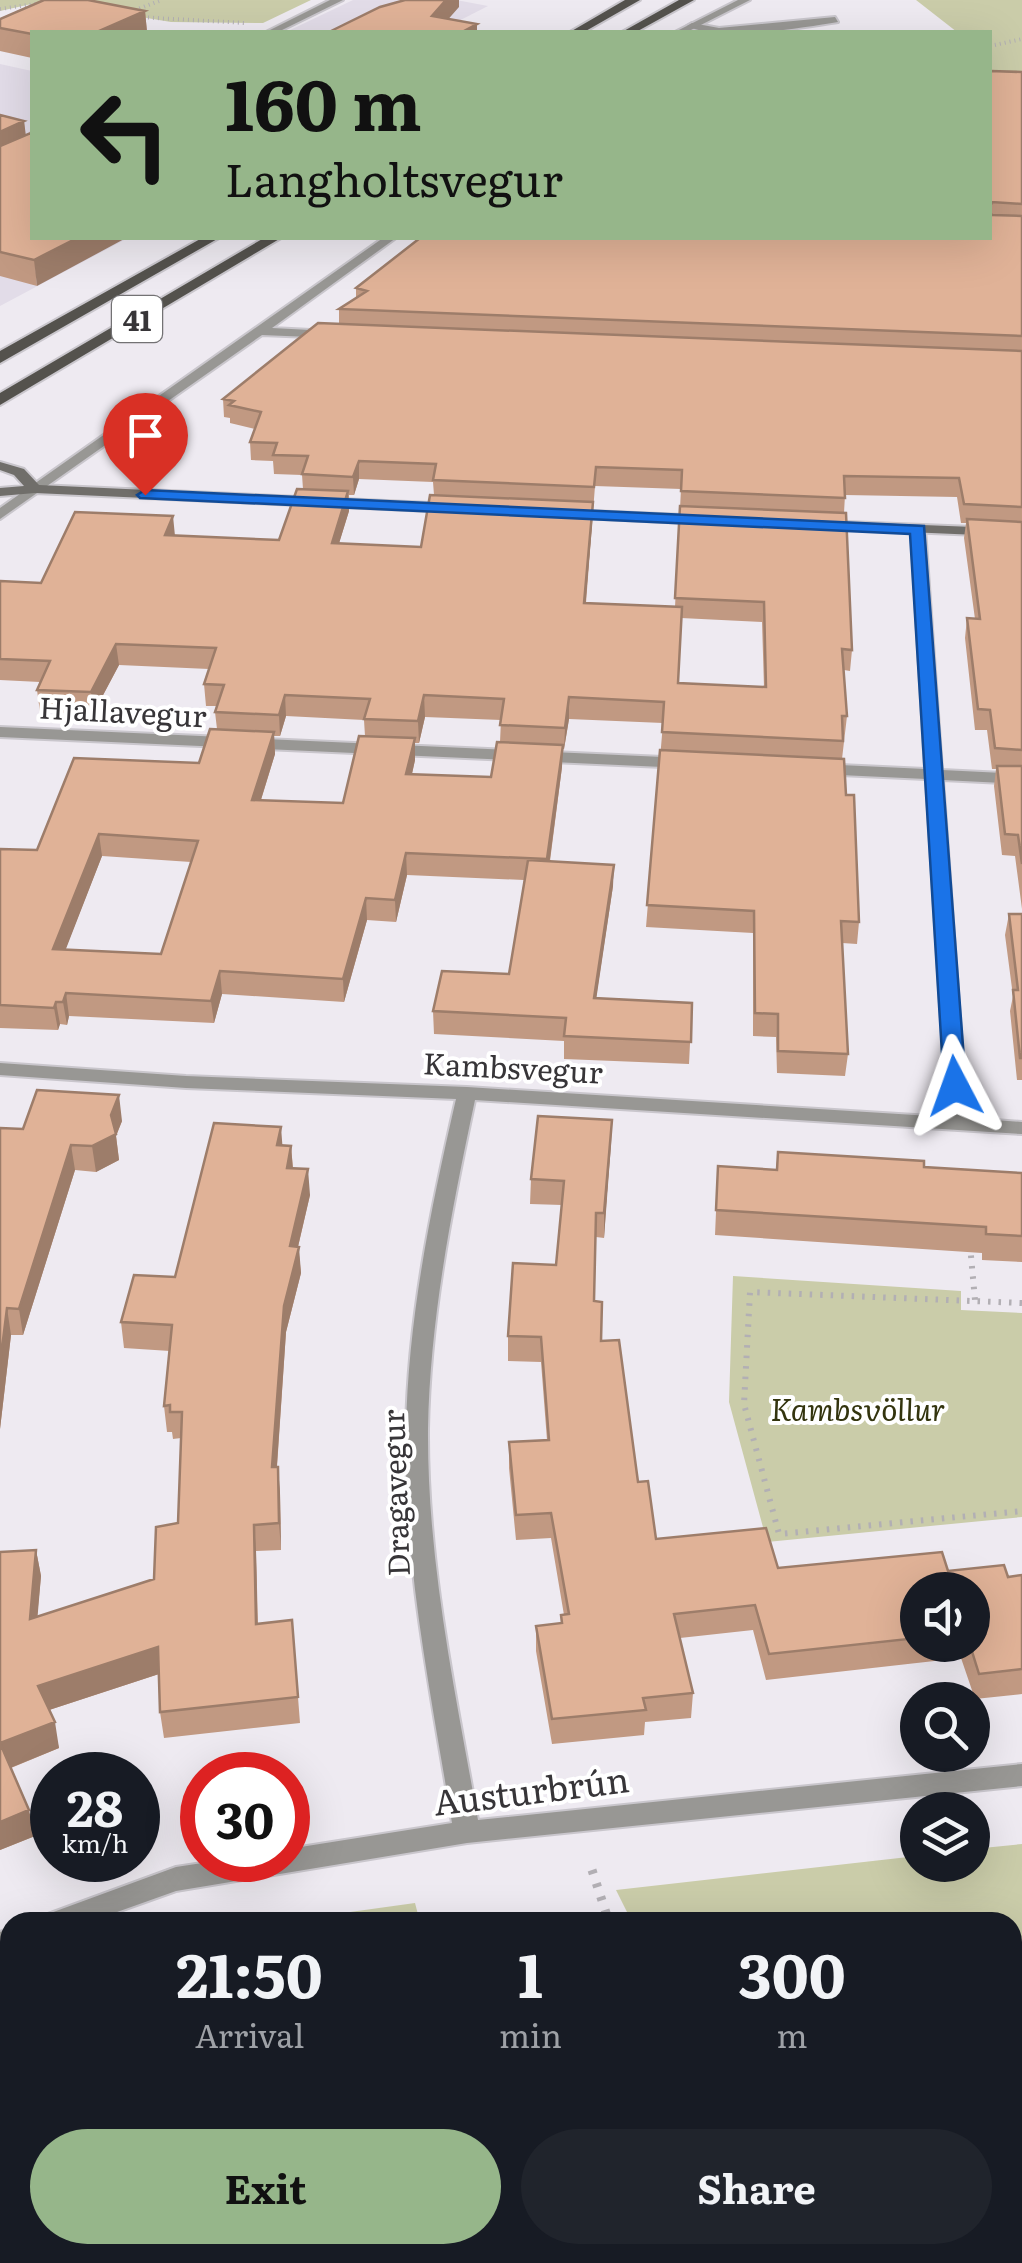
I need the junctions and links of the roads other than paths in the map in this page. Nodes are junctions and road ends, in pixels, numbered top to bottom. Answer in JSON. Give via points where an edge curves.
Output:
{"nodes":[{"id":1,"x":338,"y":0,"type":"edge"},
{"id":2,"x":634,"y":0,"type":"edge"},
{"id":3,"x":688,"y":0,"type":"edge"},
{"id":4,"x":745,"y":0,"type":"edge"},
{"id":5,"x":836,"y":20,"type":"dead end"},
{"id":6,"x":692,"y":26,"type":"junction"},
{"id":7,"x":276,"y":30,"type":"edge"},
{"id":8,"x":580,"y":30,"type":"edge"},
{"id":9,"x":632,"y":30,"type":"edge"},
{"id":10,"x":684,"y":30,"type":"edge"},
{"id":11,"x":711,"y":30,"type":"edge"},
{"id":12,"x":739,"y":30,"type":"edge"},
{"id":13,"x":208,"y":240,"type":"edge"},
{"id":14,"x":271,"y":240,"type":"edge"},
{"id":15,"x":387,"y":240,"type":"edge"},
{"id":16,"x":260,"y":332,"type":"junction"},
{"id":17,"x":352,"y":336,"type":"edge"},
{"id":18,"x":0,"y":358,"type":"edge"},
{"id":19,"x":0,"y":400,"type":"edge"},
{"id":20,"x":0,"y":466,"type":"edge"},
{"id":21,"x":38,"y":490,"type":"junction"},
{"id":22,"x":0,"y":492,"type":"edge"},
{"id":23,"x":468,"y":509,"type":"edge"},
{"id":24,"x":545,"y":512,"type":"edge"},
{"id":25,"x":0,"y":515,"type":"edge"},
{"id":26,"x":720,"y":520,"type":"edge"},
{"id":27,"x":799,"y":524,"type":"edge"},
{"id":28,"x":918,"y":529,"type":"junction"},
{"id":29,"x":1022,"y":533,"type":"edge"},
{"id":30,"x":0,"y":732,"type":"edge"},
{"id":31,"x":707,"y":764,"type":"edge"},
{"id":32,"x":801,"y":768,"type":"edge"},
{"id":33,"x":934,"y":774,"type":"junction"},
{"id":34,"x":1022,"y":778,"type":"edge"},
{"id":35,"x":0,"y":1069,"type":"edge"},
{"id":36,"x":467,"y":1093,"type":"junction"},
{"id":37,"x":958,"y":1124,"type":"junction"},
{"id":38,"x":1022,"y":1128,"type":"edge"},
{"id":39,"x":1022,"y":1775,"type":"edge"},
{"id":40,"x":466,"y":1832,"type":"junction"},
{"id":41,"x":85,"y":1912,"type":"edge"}],
"edges":[{"from":1,"to":7,"type":"street"},
{"from":2,"to":8,"type":"main road"},
{"from":3,"to":9,"type":"main road"},
{"from":4,"to":6,"type":"street"},
{"from":5,"to":12,"type":"street"},
{"from":6,"to":10,"type":"street"},
{"from":6,"to":11,"type":"street"},
{"from":13,"to":18,"type":"main road","number":"41"},
{"from":14,"to":19,"type":"main road","number":"41"},
{"from":15,"to":16,"type":"street"},
{"from":16,"to":17,"type":"street"},
{"from":16,"to":21,"type":"street"},
{"from":20,"to":21,"type":"street","via":[[20,472]]},
{"from":21,"to":22,"type":"street"},
{"from":21,"to":23,"type":"street"},
{"from":21,"to":25,"type":"street"},
{"from":24,"to":26,"type":"street"},
{"from":27,"to":28,"type":"street"},
{"from":28,"to":29,"type":"street"},
{"from":28,"to":33,"type":"street"},
{"from":30,"to":31,"type":"street","name":"Hjallavegur"},
{"from":32,"to":33,"type":"street"},
{"from":33,"to":34,"type":"street"},
{"from":33,"to":37,"type":"street"},
{"from":35,"to":36,"type":"street","name":"Kambsvegur"},
{"from":36,"to":37,"type":"street","name":"Kambsvegur"},
{"from":36,"to":40,"type":"street","name":"Dragavegur","via":[[432,1248],[417,1434],[428,1604]]},
{"from":37,"to":38,"type":"street","name":"Kambsvegur"},
{"from":39,"to":40,"type":"street","name":"Austurbrún"},
{"from":40,"to":41,"type":"street","name":"Austurbrún","via":[[176,1879]]}]}
